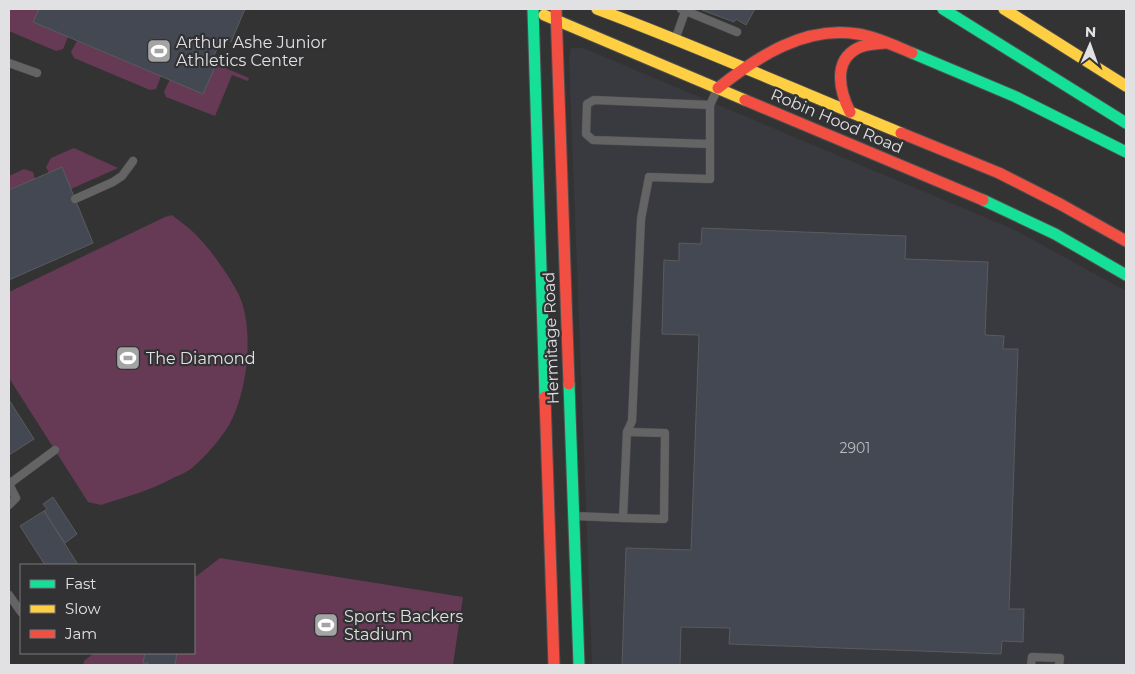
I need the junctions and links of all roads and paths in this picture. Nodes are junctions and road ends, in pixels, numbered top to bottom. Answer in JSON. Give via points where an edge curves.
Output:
{"nodes":[{"id":1,"x":532,"y":9,"type":"edge"},
{"id":2,"x":597,"y":9,"type":"edge"},
{"id":3,"x":684,"y":9,"type":"edge"},
{"id":4,"x":943,"y":9,"type":"edge"},
{"id":5,"x":1004,"y":9,"type":"edge"},
{"id":6,"x":556,"y":14,"type":"edge"},
{"id":7,"x":737,"y":32,"type":"dead end"},
{"id":8,"x":675,"y":38,"type":"junction"},
{"id":9,"x":886,"y":44,"type":"junction"},
{"id":10,"x":9,"y":63,"type":"edge"},
{"id":11,"x":742,"y":68,"type":"junction"},
{"id":12,"x":36,"y":73,"type":"dead end"},
{"id":13,"x":1126,"y":86,"type":"edge"},
{"id":14,"x":718,"y":88,"type":"junction"},
{"id":15,"x":710,"y":106,"type":"junction"},
{"id":16,"x":850,"y":112,"type":"junction"},
{"id":17,"x":1126,"y":123,"type":"edge"},
{"id":18,"x":710,"y":144,"type":"junction"},
{"id":19,"x":1126,"y":152,"type":"edge"},
{"id":20,"x":133,"y":161,"type":"dead end"},
{"id":21,"x":75,"y":199,"type":"dead end"},
{"id":22,"x":1126,"y":241,"type":"edge"},
{"id":23,"x":1126,"y":275,"type":"edge"},
{"id":24,"x":627,"y":432,"type":"junction"},
{"id":25,"x":55,"y":450,"type":"dead end"},
{"id":26,"x":9,"y":484,"type":"edge"},
{"id":27,"x":9,"y":505,"type":"edge"},
{"id":28,"x":574,"y":516,"type":"junction"},
{"id":29,"x":623,"y":518,"type":"junction"},
{"id":30,"x":9,"y":596,"type":"edge"},
{"id":31,"x":20,"y":611,"type":"edge"},
{"id":32,"x":554,"y":665,"type":"edge"},
{"id":33,"x":579,"y":665,"type":"edge"},
{"id":34,"x":1031,"y":665,"type":"edge"},
{"id":35,"x":1059,"y":665,"type":"edge"}],
"edges":[{"from":1,"to":6,"type":"main road","name":"Robin Hood Road"},
{"from":1,"to":32,"type":"main road","name":"Hermitage Road"},
{"from":2,"to":8,"type":"main road","name":"Robin Hood Road"},
{"from":3,"to":7,"type":"lane"},
{"from":3,"to":8,"type":"lane"},
{"from":4,"to":17,"type":"main road"},
{"from":5,"to":13,"type":"main road"},
{"from":6,"to":14,"type":"main road","name":"Robin Hood Road"},
{"from":6,"to":28,"type":"main road","name":"Hermitage Road"},
{"from":8,"to":11,"type":"main road","name":"Robin Hood Road"},
{"from":9,"to":11,"type":"main road","via":[[853,33],[808,38],[774,49]]},
{"from":9,"to":16,"type":"main road","via":[[866,45],[849,54],[844,61],[839,80]]},
{"from":9,"to":19,"type":"main road","via":[[934,61]]},
{"from":10,"to":12,"type":"lane"},
{"from":11,"to":14,"type":"main road"},
{"from":11,"to":16,"type":"main road","name":"Robin Hood Road"},
{"from":14,"to":15,"type":"lane"},
{"from":14,"to":23,"type":"main road","name":"Robin Hood Road","via":[[1011,212]]},
{"from":15,"to":18,"type":"lane"},
{"from":15,"to":18,"type":"lane","via":[[594,100],[587,104],[586,134],[593,140]]},
{"from":16,"to":22,"type":"main road","name":"Robin Hood Road","via":[[999,174]]},
{"from":18,"to":24,"type":"lane","via":[[710,179],[649,177],[641,219],[632,421]]},
{"from":20,"to":21,"type":"lane","via":[[113,182]]},
{"from":24,"to":29,"type":"lane"},
{"from":24,"to":29,"type":"lane","via":[[665,433],[664,519]]},
{"from":25,"to":26,"type":"lane"},
{"from":26,"to":27,"type":"lane","via":[[16,498]]},
{"from":28,"to":29,"type":"lane"},
{"from":28,"to":33,"type":"main road","name":"Hermitage Road"},
{"from":30,"to":31,"type":"lane"},
{"from":34,"to":35,"type":"lane","via":[[1032,657],[1060,658]]}]}
